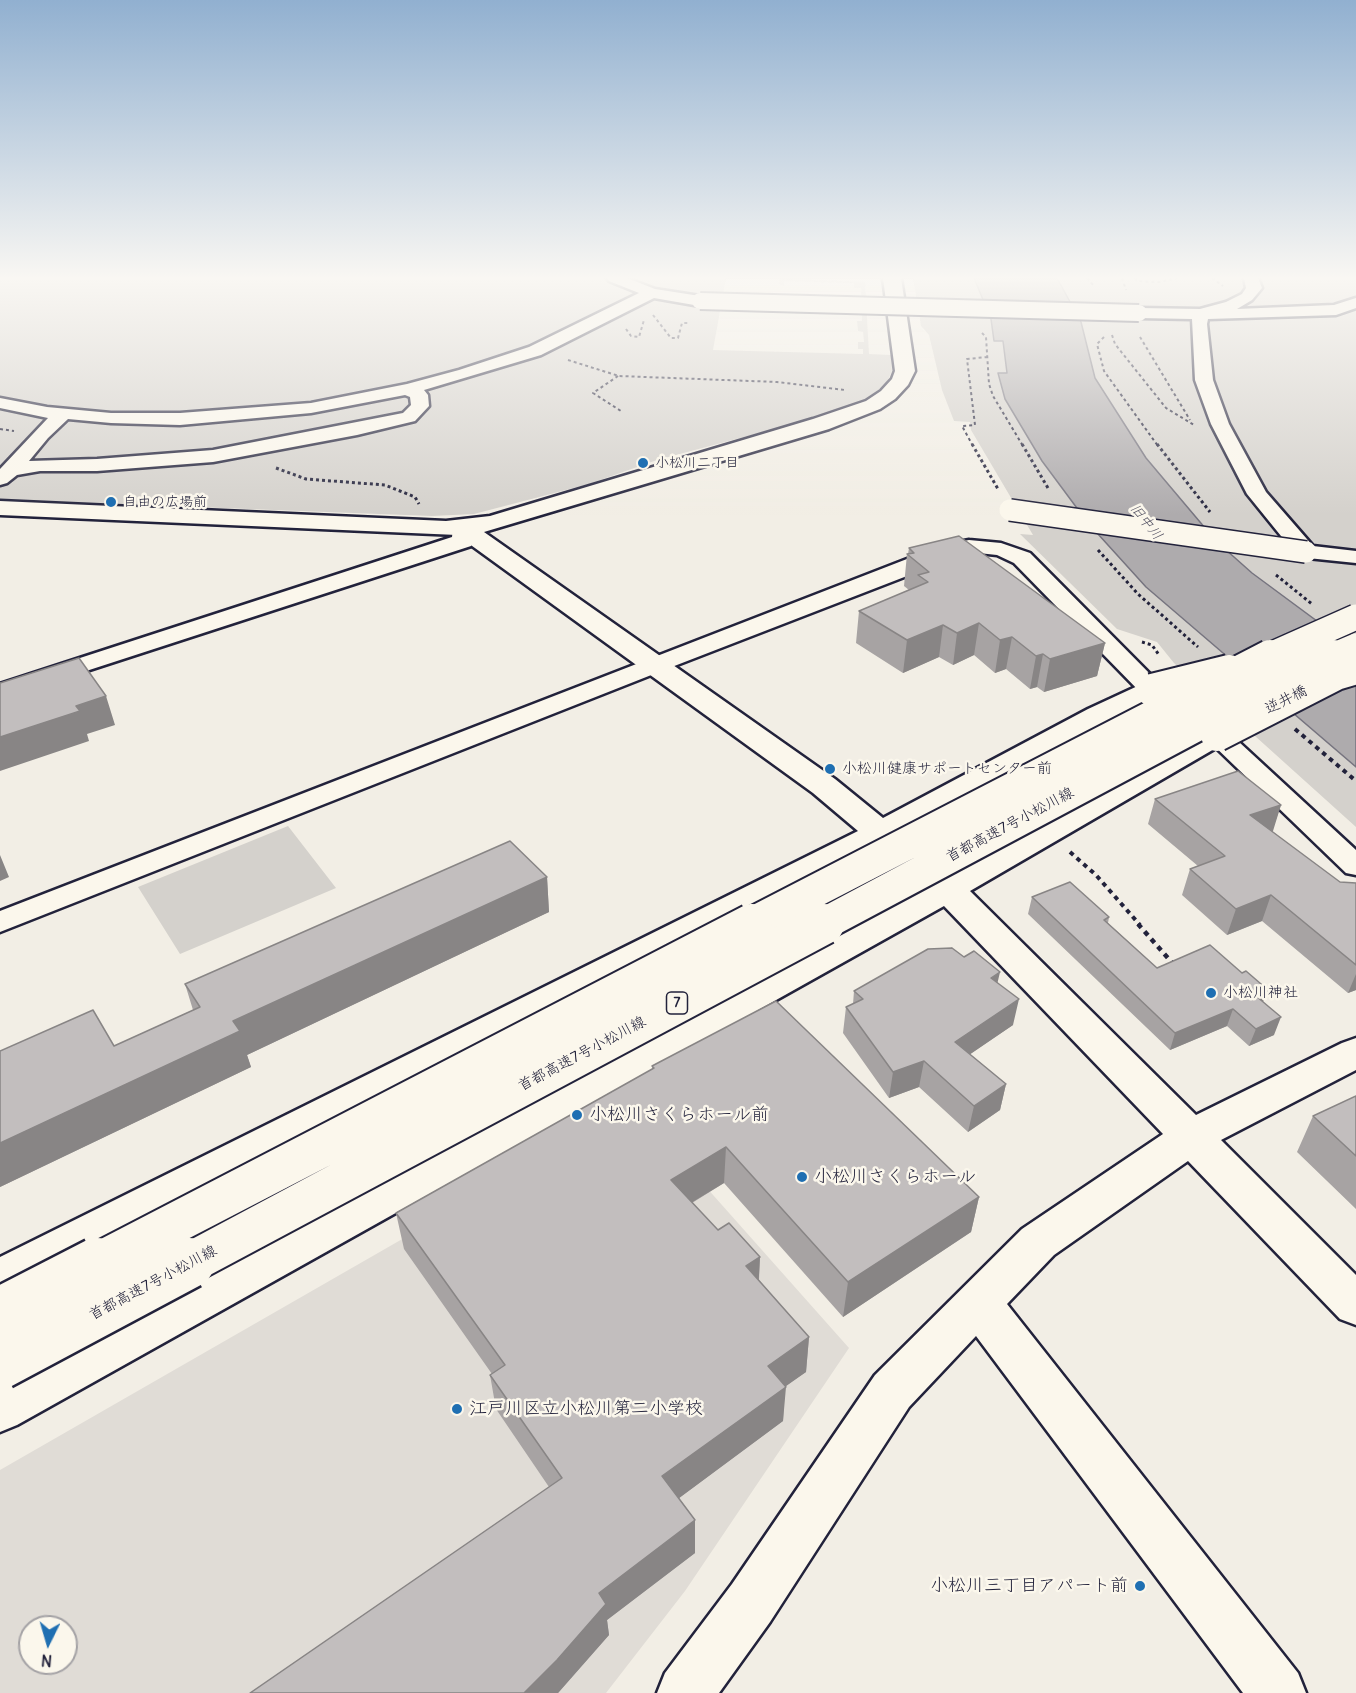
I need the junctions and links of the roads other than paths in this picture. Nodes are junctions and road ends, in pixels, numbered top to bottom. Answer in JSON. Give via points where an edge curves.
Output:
{"nodes":[{"id":1,"x":517,"y":357,"type":"edge"},
{"id":2,"x":903,"y":357,"type":"edge"},
{"id":3,"x":1202,"y":357,"type":"edge"},
{"id":4,"x":408,"y":388,"type":"junction"},
{"id":5,"x":0,"y":403,"type":"edge"},
{"id":6,"x":64,"y":413,"type":"junction"},
{"id":7,"x":5,"y":475,"type":"edge"},
{"id":8,"x":0,"y":508,"type":"edge"},
{"id":9,"x":1010,"y":510,"type":"dead end"},
{"id":10,"x":463,"y":528,"type":"junction"},
{"id":11,"x":1306,"y":552,"type":"junction"},
{"id":12,"x":1356,"y":557,"type":"edge"},
{"id":13,"x":1356,"y":617,"type":"edge"},
{"id":14,"x":1356,"y":644,"type":"edge"},
{"id":15,"x":655,"y":665,"type":"junction"},
{"id":16,"x":1356,"y":668,"type":"edge"},
{"id":17,"x":1152,"y":690,"type":"junction"},
{"id":18,"x":0,"y":692,"type":"edge"},
{"id":19,"x":1217,"y":735,"type":"junction"},
{"id":20,"x":882,"y":832,"type":"junction"},
{"id":21,"x":1356,"y":866,"type":"edge"},
{"id":22,"x":948,"y":889,"type":"junction"},
{"id":23,"x":0,"y":922,"type":"edge"},
{"id":24,"x":1356,"y":1053,"type":"edge"},
{"id":25,"x":1192,"y":1136,"type":"junction"},
{"id":26,"x":0,"y":1279,"type":"edge"},
{"id":27,"x":978,"y":1303,"type":"junction"},
{"id":28,"x":1356,"y":1305,"type":"edge"},
{"id":29,"x":0,"y":1313,"type":"edge"},
{"id":30,"x":0,"y":1364,"type":"edge"},
{"id":31,"x":0,"y":1409,"type":"edge"},
{"id":32,"x":685,"y":1693,"type":"edge"},
{"id":33,"x":1278,"y":1693,"type":"edge"}],
"edges":[{"from":1,"to":4,"type":"street"},
{"from":2,"to":10,"type":"main road","via":[[905,371],[901,381],[873,405],[493,523]]},
{"from":3,"to":11,"type":"street","via":[[1204,380],[1220,424],[1257,494]]},
{"from":4,"to":6,"type":"street","via":[[257,415],[180,419]]},
{"from":4,"to":7,"type":"street","via":[[419,395],[420,406],[409,417],[213,456],[40,465]]},
{"from":5,"to":6,"type":"street"},
{"from":6,"to":7,"type":"street"},
{"from":8,"to":10,"type":"main road"},
{"from":9,"to":11,"type":"street","bridge":true},
{"from":10,"to":15,"type":"main road"},
{"from":10,"to":18,"type":"street","via":[[463,541]]},
{"from":11,"to":12,"type":"street"},
{"from":13,"to":29,"type":"main road","name":"首都高速7号小松川線","number":"7","bridge":true,"via":[[1254,663]]},
{"from":14,"to":17,"type":"main road","bridge":true},
{"from":14,"to":30,"type":"main road","name":"首都高速7号小松川線","number":"7","bridge":true,"via":[[1287,677]]},
{"from":15,"to":17,"type":"street","via":[[951,550],[986,546],[1022,558]]},
{"from":15,"to":20,"type":"main road"},
{"from":15,"to":23,"type":"street"},
{"from":16,"to":19,"type":"main road","name":"逆井橋","bridge":true,"via":[[1336,674]]},
{"from":17,"to":20,"type":"main road","via":[[1098,715]]},
{"from":19,"to":21,"type":"street"},
{"from":19,"to":22,"type":"main road","name":"逆井橋"},
{"from":20,"to":22,"type":"main road"},
{"from":20,"to":26,"type":"main road"},
{"from":22,"to":25,"type":"main road"},
{"from":22,"to":31,"type":"main road","name":"逆井橋"},
{"from":24,"to":25,"type":"main road"},
{"from":25,"to":27,"type":"main road","via":[[1038,1242]]},
{"from":25,"to":28,"type":"main road"},
{"from":27,"to":32,"type":"main road","via":[[892,1391],[752,1603]]},
{"from":27,"to":33,"type":"main road"}]}
